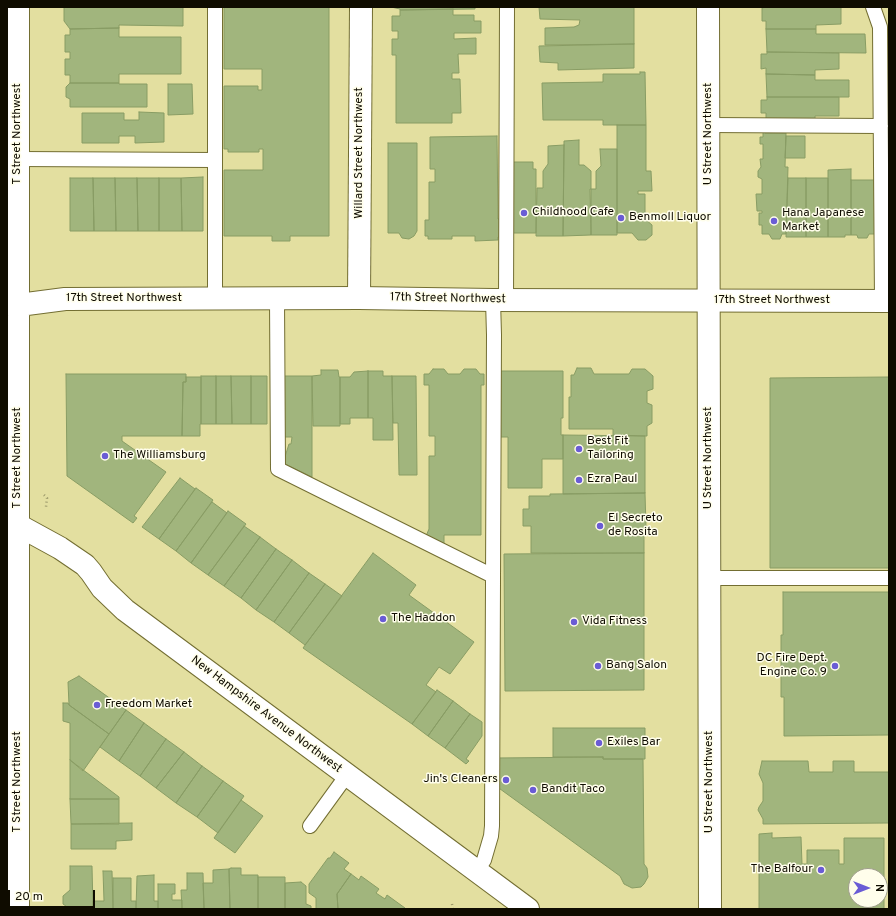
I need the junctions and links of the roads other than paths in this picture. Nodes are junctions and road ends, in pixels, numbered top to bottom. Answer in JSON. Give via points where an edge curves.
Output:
{"nodes":[{"id":1,"x":18,"y":7,"type":"edge"},
{"id":2,"x":215,"y":7,"type":"edge"},
{"id":3,"x":361,"y":7,"type":"edge"},
{"id":4,"x":507,"y":7,"type":"edge"},
{"id":5,"x":708,"y":7,"type":"edge"},
{"id":6,"x":873,"y":7,"type":"edge"},
{"id":7,"x":708,"y":125,"type":"junction"},
{"id":8,"x":881,"y":126,"type":"junction"},
{"id":9,"x":18,"y":160,"type":"junction"},
{"id":10,"x":215,"y":160,"type":"junction"},
{"id":11,"x":359,"y":298,"type":"junction"},
{"id":12,"x":215,"y":299,"type":"junction"},
{"id":13,"x":277,"y":299,"type":"junction"},
{"id":14,"x":500,"y":300,"type":"junction"},
{"id":15,"x":709,"y":301,"type":"junction"},
{"id":16,"x":886,"y":301,"type":"edge"},
{"id":17,"x":13,"y":304,"type":"edge"},
{"id":18,"x":12,"y":522,"type":"edge"},
{"id":19,"x":493,"y":576,"type":"junction"},
{"id":20,"x":710,"y":578,"type":"junction"},
{"id":21,"x":889,"y":578,"type":"edge"},
{"id":22,"x":347,"y":775,"type":"junction"},
{"id":23,"x":12,"y":802,"type":"edge"},
{"id":24,"x":310,"y":826,"type":"dead end"},
{"id":25,"x":477,"y":870,"type":"junction"},
{"id":26,"x":18,"y":909,"type":"edge"},
{"id":27,"x":528,"y":909,"type":"edge"},
{"id":28,"x":710,"y":909,"type":"edge"}],
"edges":[{"from":1,"to":9,"type":"main road","name":"T Street Northwest"},
{"from":2,"to":10,"type":"lane"},
{"from":3,"to":11,"type":"main road","name":"Willard Street Northwest"},
{"from":4,"to":14,"type":"lane"},
{"from":5,"to":7,"type":"main road","name":"U Street Northwest"},
{"from":6,"to":8,"type":"lane","via":[[880,27]]},
{"from":7,"to":8,"type":"lane"},
{"from":7,"to":15,"type":"main road","name":"U Street Northwest"},
{"from":8,"to":16,"type":"lane"},
{"from":9,"to":10,"type":"lane"},
{"from":9,"to":17,"type":"main road","name":"T Street Northwest"},
{"from":10,"to":12,"type":"lane"},
{"from":11,"to":13,"type":"main road","name":"17th Street Northwest"},
{"from":11,"to":14,"type":"main road","name":"17th Street Northwest"},
{"from":12,"to":13,"type":"main road","name":"17th Street Northwest"},
{"from":12,"to":17,"type":"main road","name":"17th Street Northwest","via":[[65,299]]},
{"from":13,"to":19,"type":"lane","via":[[278,469]]},
{"from":14,"to":15,"type":"main road","name":"17th Street Northwest"},
{"from":14,"to":19,"type":"lane"},
{"from":15,"to":16,"type":"main road","name":"17th Street Northwest"},
{"from":15,"to":20,"type":"main road","name":"U Street Northwest"},
{"from":17,"to":18,"type":"main road","name":"T Street Northwest"},
{"from":18,"to":22,"type":"main road","name":"New Hampshire Avenue Northwest","via":[[85,565],[102,588],[125,610]]},
{"from":18,"to":23,"type":"main road","name":"T Street Northwest"},
{"from":19,"to":25,"type":"lane","via":[[492,826],[484,860]]},
{"from":20,"to":21,"type":"lane"},
{"from":20,"to":28,"type":"main road","name":"U Street Northwest"},
{"from":22,"to":24,"type":"lane"},
{"from":22,"to":25,"type":"main road","name":"New Hampshire Avenue Northwest"},
{"from":23,"to":26,"type":"main road","name":"T Street Northwest"},
{"from":25,"to":27,"type":"main road","name":"New Hampshire Avenue Northwest"}]}
